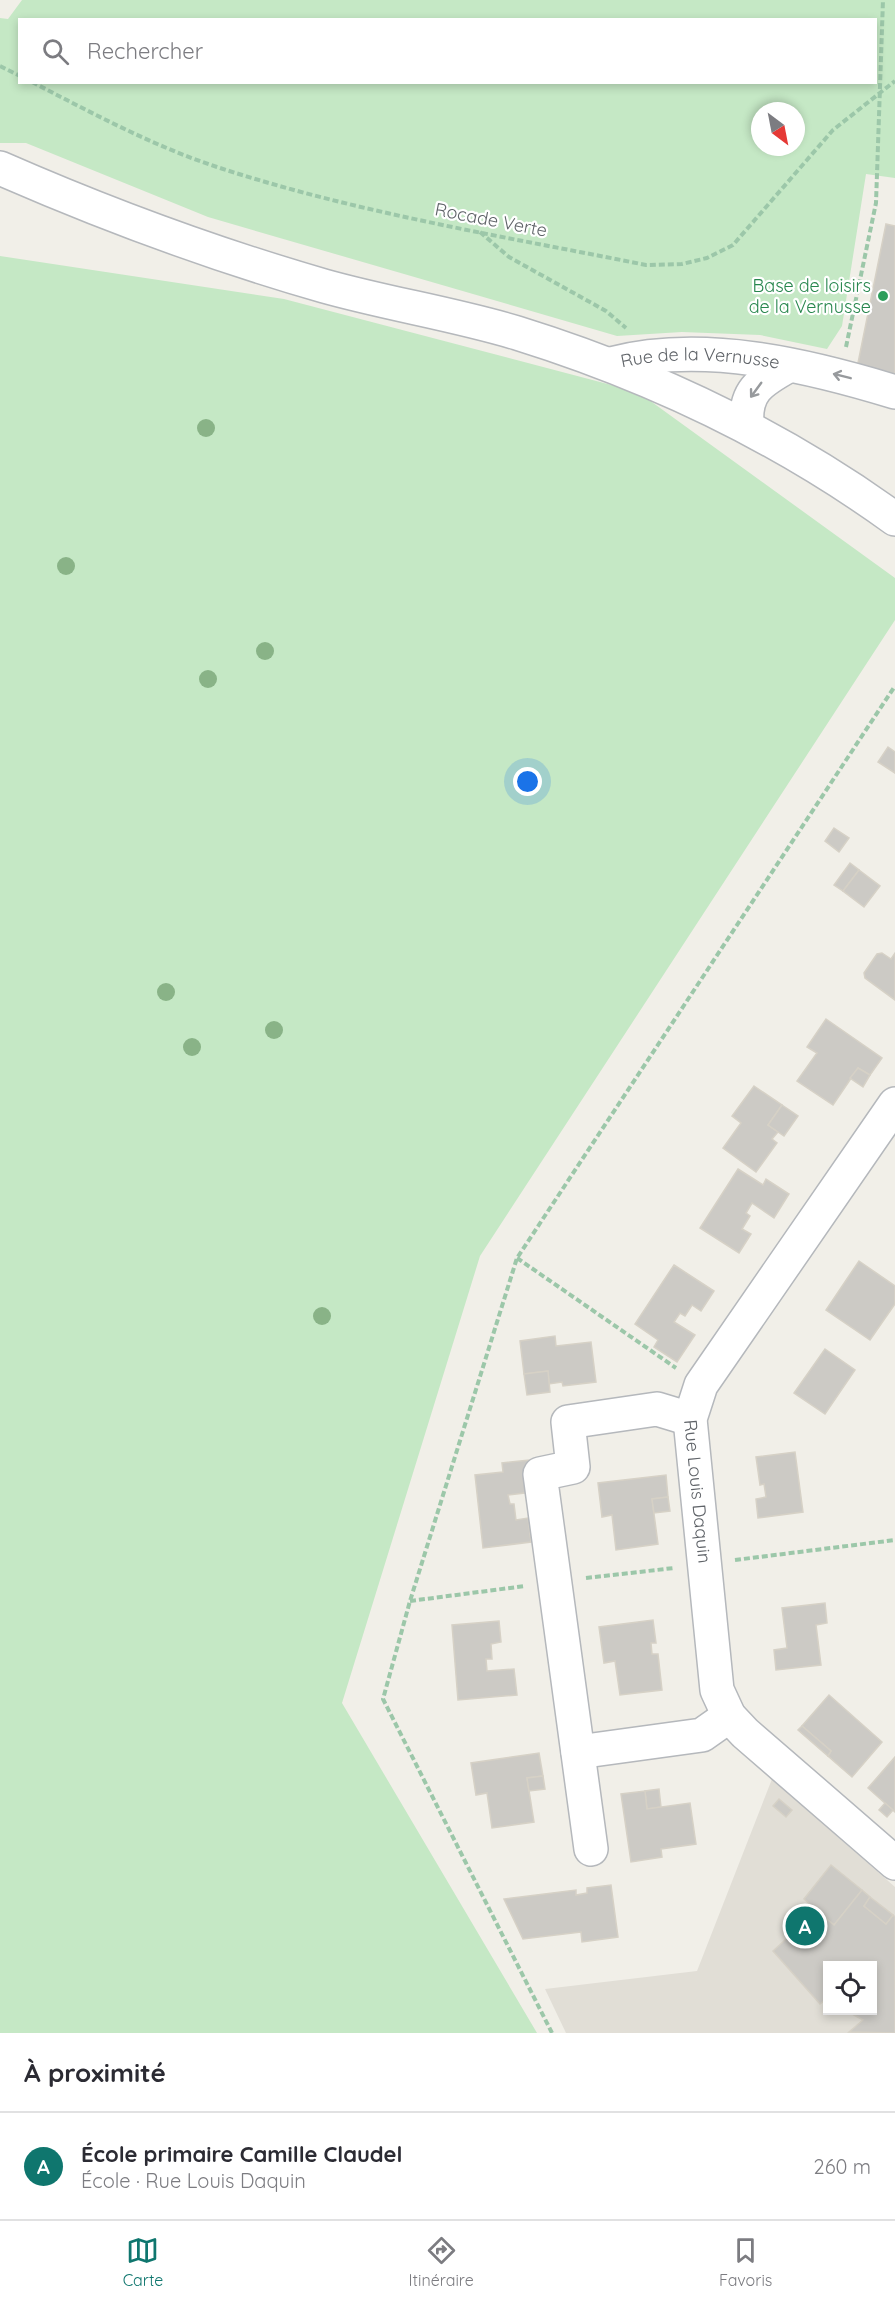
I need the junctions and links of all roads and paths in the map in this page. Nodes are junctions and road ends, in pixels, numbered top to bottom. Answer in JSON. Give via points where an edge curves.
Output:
{"nodes":[{"id":1,"x":883,"y":0,"type":"edge"},
{"id":2,"x":0,"y":66,"type":"edge"},
{"id":3,"x":18,"y":75,"type":"edge"},
{"id":4,"x":895,"y":81,"type":"edge"},
{"id":5,"x":36,"y":84,"type":"edge"},
{"id":6,"x":878,"y":93,"type":"junction"},
{"id":7,"x":0,"y":168,"type":"edge"},
{"id":8,"x":480,"y":232,"type":"junction"},
{"id":9,"x":658,"y":356,"type":"junction"},
{"id":10,"x":611,"y":364,"type":"junction"},
{"id":11,"x":788,"y":366,"type":"junction"},
{"id":12,"x":842,"y":376,"type":"junction"},
{"id":13,"x":895,"y":392,"type":"edge"},
{"id":14,"x":747,"y":426,"type":"junction"},
{"id":15,"x":895,"y":519,"type":"edge"},
{"id":16,"x":895,"y":686,"type":"edge"},
{"id":17,"x":895,"y":1104,"type":"edge"},
{"id":18,"x":517,"y":1258,"type":"junction"},
{"id":19,"x":701,"y":1385,"type":"junction"},
{"id":20,"x":690,"y":1419,"type":"junction"},
{"id":21,"x":895,"y":1540,"type":"edge"},
{"id":22,"x":703,"y":1564,"type":"junction"},
{"id":23,"x":555,"y":1582,"type":"junction"},
{"id":24,"x":410,"y":1602,"type":"junction"},
{"id":25,"x":729,"y":1716,"type":"junction"},
{"id":26,"x":578,"y":1752,"type":"junction"},
{"id":27,"x":591,"y":1850,"type":"dead end"},
{"id":28,"x":895,"y":1863,"type":"edge"},
{"id":29,"x":552,"y":2033,"type":"edge"}],
"edges":[{"from":1,"to":6,"type":"path"},
{"from":2,"to":3,"type":"path"},
{"from":4,"to":6,"type":"path","name":"Rocade Verte"},
{"from":5,"to":8,"type":"path","name":"Rocade Verte","via":[[134,135],[217,167],[354,207]]},
{"from":6,"to":8,"type":"path","name":"Rocade Verte","via":[[832,130],[733,245],[707,258],[682,264],[646,265]]},
{"from":6,"to":12,"type":"path","via":[[876,203]]},
{"from":7,"to":10,"type":"street","via":[[218,253],[325,286],[514,332]]},
{"from":8,"to":9,"type":"path","via":[[509,257],[606,311]]},
{"from":9,"to":10,"type":"street","name":"Rue de la Vernusse"},
{"from":9,"to":11,"type":"street","name":"Rue de la Vernusse","via":[[756,357]]},
{"from":10,"to":14,"type":"street"},
{"from":11,"to":12,"type":"street","name":"Rue de la Vernusse"},
{"from":11,"to":14,"type":"street","name":"Rue de la Vernusse","one_way":true,"via":[[764,379],[753,392],[746,408]]},
{"from":13,"to":12,"type":"street","name":"Rue de la Vernusse","one_way":true},
{"from":14,"to":15,"type":"street"},
{"from":16,"to":18,"type":"path"},
{"from":17,"to":19,"type":"street","name":"Rue Louis Daquin"},
{"from":18,"to":19,"type":"path"},
{"from":18,"to":24,"type":"path"},
{"from":19,"to":20,"type":"street","name":"Rue Louis Daquin"},
{"from":20,"to":22,"type":"street","name":"Rue Louis Daquin"},
{"from":20,"to":23,"type":"street","via":[[657,1408],[568,1422],[573,1467],[540,1474]]},
{"from":21,"to":22,"type":"path"},
{"from":22,"to":23,"type":"path"},
{"from":22,"to":25,"type":"street","name":"Rue Louis Daquin","via":[[717,1690]]},
{"from":23,"to":24,"type":"path"},
{"from":23,"to":26,"type":"street"},
{"from":24,"to":29,"type":"path","via":[[383,1699]]},
{"from":25,"to":26,"type":"street","via":[[702,1735]]},
{"from":25,"to":28,"type":"street","name":"Rue Louis Daquin"},
{"from":26,"to":27,"type":"street"}]}
